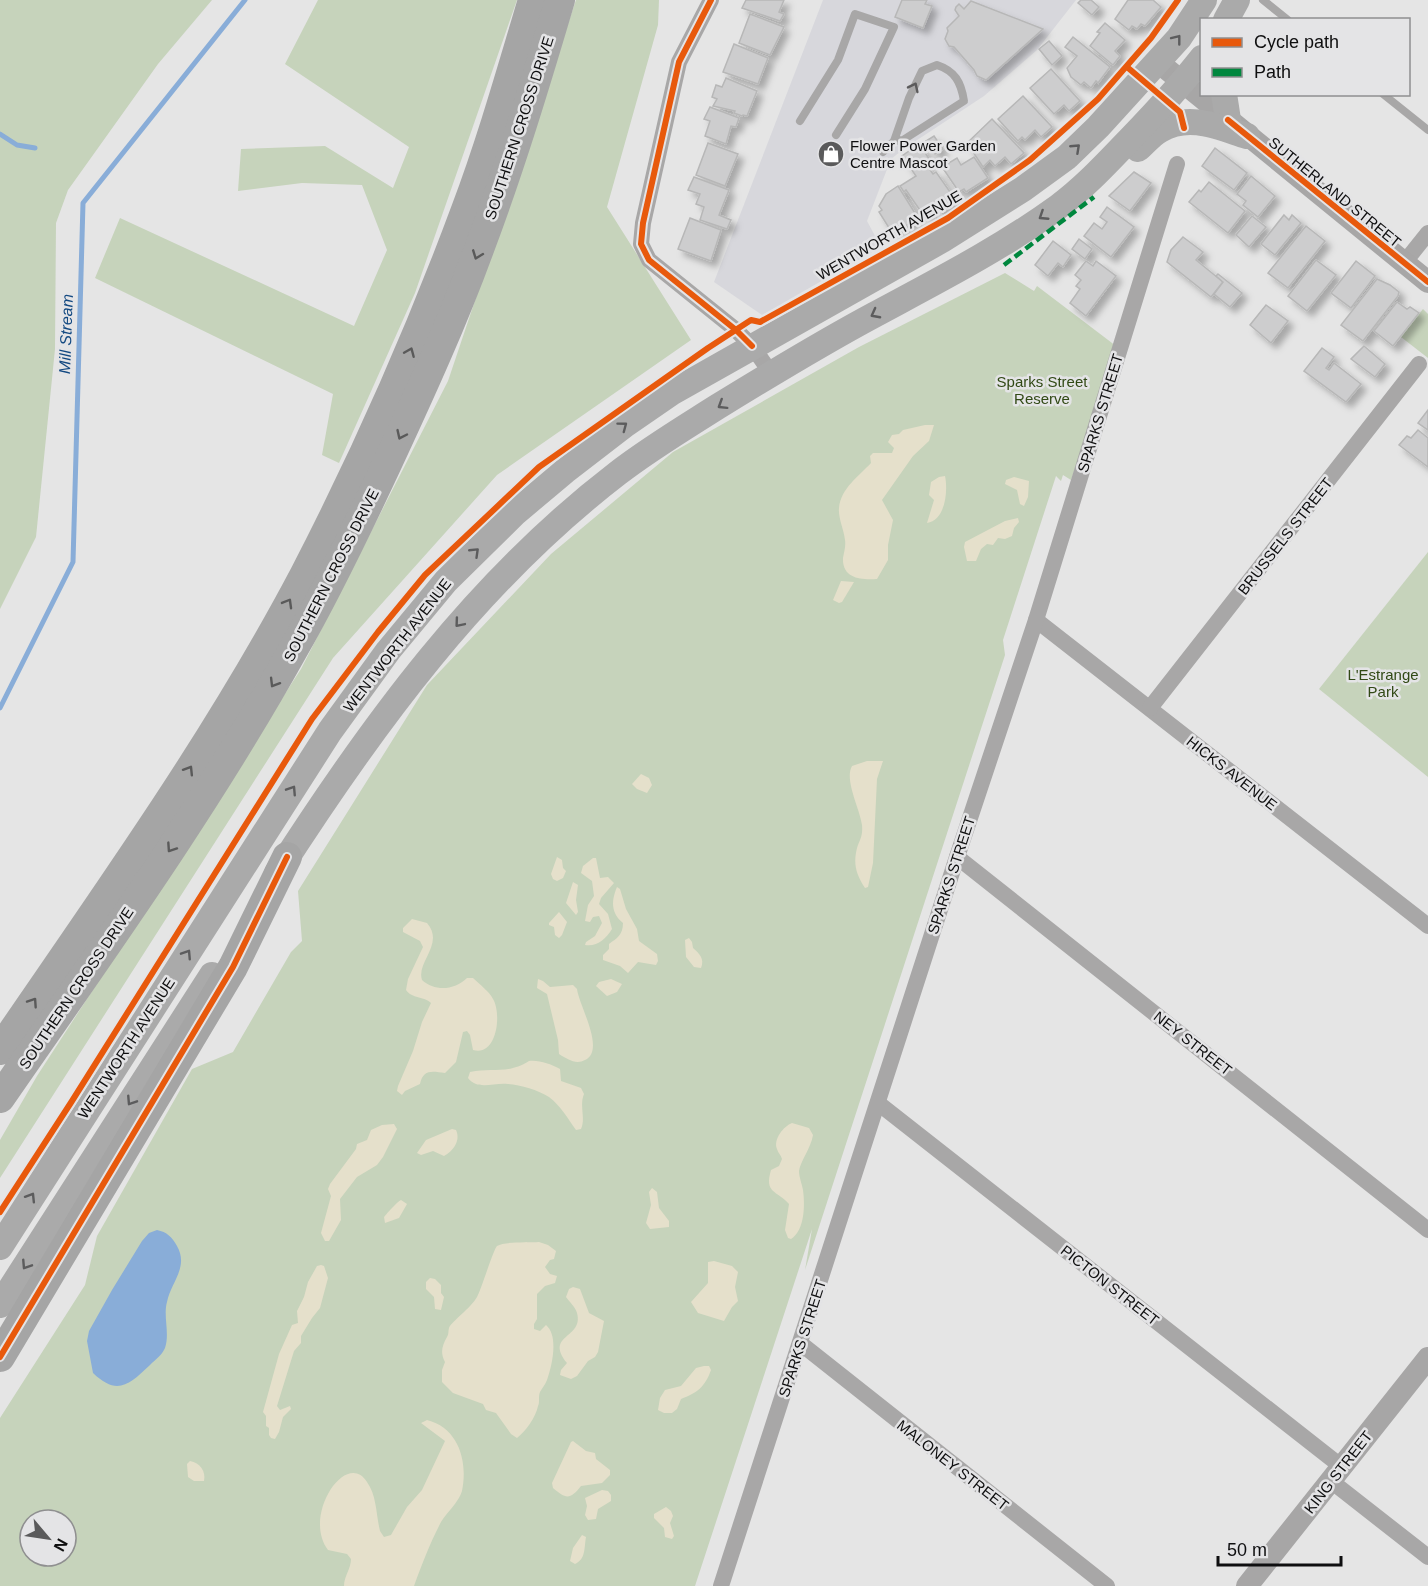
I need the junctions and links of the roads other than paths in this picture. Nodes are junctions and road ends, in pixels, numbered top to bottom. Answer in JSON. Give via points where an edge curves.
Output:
{"nodes":[{"id":1,"x":533,"y":0,"type":"edge"},
{"id":2,"x":560,"y":0,"type":"edge"},
{"id":3,"x":711,"y":0,"type":"edge"},
{"id":4,"x":1204,"y":0,"type":"edge"},
{"id":5,"x":1237,"y":0,"type":"edge"},
{"id":6,"x":1254,"y":0,"type":"edge"},
{"id":7,"x":1263,"y":0,"type":"edge"},
{"id":8,"x":1227,"y":18,"type":"edge"},
{"id":9,"x":1249,"y":18,"type":"edge"},
{"id":10,"x":1286,"y":18,"type":"edge"},
{"id":11,"x":1200,"y":60,"type":"edge"},
{"id":12,"x":1158,"y":62,"type":"junction"},
{"id":13,"x":1181,"y":83,"type":"junction"},
{"id":14,"x":1224,"y":96,"type":"edge"},
{"id":15,"x":1386,"y":96,"type":"edge"},
{"id":16,"x":1228,"y":120,"type":"junction"},
{"id":17,"x":800,"y":121,"type":"dead end"},
{"id":18,"x":1428,"y":130,"type":"edge"},
{"id":19,"x":836,"y":135,"type":"dead end"},
{"id":20,"x":1247,"y":136,"type":"junction"},
{"id":21,"x":894,"y":141,"type":"junction"},
{"id":22,"x":883,"y":152,"type":"dead end"},
{"id":23,"x":1177,"y":164,"type":"dead end"},
{"id":24,"x":1090,"y":181,"type":"junction"},
{"id":25,"x":1428,"y":234,"type":"edge"},
{"id":26,"x":1404,"y":263,"type":"junction"},
{"id":27,"x":1428,"y":282,"type":"edge"},
{"id":28,"x":752,"y":346,"type":"junction"},
{"id":29,"x":1419,"y":364,"type":"dead end"},
{"id":30,"x":771,"y":374,"type":"junction"},
{"id":31,"x":1036,"y":620,"type":"junction"},
{"id":32,"x":1150,"y":708,"type":"junction"},
{"id":33,"x":287,"y":857,"type":"junction"},
{"id":34,"x":957,"y":857,"type":"junction"},
{"id":35,"x":1428,"y":926,"type":"edge"},
{"id":36,"x":0,"y":1050,"type":"edge"},
{"id":37,"x":0,"y":1098,"type":"edge"},
{"id":38,"x":878,"y":1103,"type":"junction"},
{"id":39,"x":1428,"y":1230,"type":"edge"},
{"id":40,"x":0,"y":1247,"type":"edge"},
{"id":41,"x":0,"y":1305,"type":"edge"},
{"id":42,"x":800,"y":1343,"type":"junction"},
{"id":43,"x":0,"y":1356,"type":"edge"},
{"id":44,"x":1428,"y":1358,"type":"edge"},
{"id":45,"x":1337,"y":1474,"type":"junction"},
{"id":46,"x":1428,"y":1557,"type":"edge"},
{"id":47,"x":725,"y":1584,"type":"edge"},
{"id":48,"x":1107,"y":1586,"type":"edge"},
{"id":49,"x":1247,"y":1586,"type":"edge"}],
"edges":[{"from":36,"to":1,"type":"highway","name":"SOUTHERN CROSS DRIVE","one_way":true,"via":[[234,700],[304,575],[423,322],[467,207]]},
{"from":2,"to":37,"type":"highway","name":"SOUTHERN CROSS DRIVE","one_way":true,"via":[[522,128],[478,252],[418,399],[363,516],[294,649],[238,743]]},
{"from":3,"to":28,"type":"street","via":[[679,62],[641,244],[649,260]]},
{"from":12,"to":4,"type":"main road","name":"WENTWORTH AVENUE","one_way":true},
{"from":5,"to":8,"type":"main road"},
{"from":6,"to":9,"type":"main road"},
{"from":7,"to":10,"type":"lane"},
{"from":11,"to":13,"type":"main road"},
{"from":12,"to":13,"type":"street","name":"SUTHERLAND STREET"},
{"from":28,"to":12,"type":"main road","name":"WENTWORTH AVENUE","one_way":true,"via":[[942,240],[1023,189],[1067,157]]},
{"from":13,"to":16,"type":"street","name":"SUTHERLAND STREET"},
{"from":13,"to":24,"type":"main road"},
{"from":14,"to":16,"type":"main road"},
{"from":15,"to":18,"type":"lane"},
{"from":16,"to":20,"type":"street","name":"SUTHERLAND STREET"},
{"from":17,"to":19,"type":"lane","via":[[838,60],[855,14],[894,27],[865,89]]},
{"from":20,"to":24,"type":"main road","via":[[1202,122],[1183,121],[1160,130],[1126,160]]},
{"from":20,"to":26,"type":"street","name":"SUTHERLAND STREET"},
{"from":21,"to":21,"type":"lane","one_way":true,"via":[[922,71],[937,65],[954,74],[964,101],[903,140]]},
{"from":21,"to":22,"type":"lane"},
{"from":23,"to":31,"type":"street","name":"SPARKS STREET"},
{"from":24,"to":30,"type":"main road","one_way":true,"via":[[970,264]]},
{"from":25,"to":26,"type":"street"},
{"from":26,"to":27,"type":"street","name":"SUTHERLAND STREET"},
{"from":28,"to":30,"type":"street"},
{"from":40,"to":28,"type":"main road","name":"WENTWORTH AVENUE","one_way":true,"via":[[330,731],[388,651],[446,581],[515,513],[617,430]]},
{"from":29,"to":32,"type":"street","name":"BRUSSELS STREET"},
{"from":30,"to":33,"type":"main road","one_way":true,"via":[[618,473],[505,573],[427,661]]},
{"from":31,"to":32,"type":"street","name":"HICKS AVENUE"},
{"from":31,"to":34,"type":"street","name":"SPARKS STREET"},
{"from":32,"to":35,"type":"street","name":"HICKS AVENUE"},
{"from":33,"to":41,"type":"main road","one_way":true},
{"from":33,"to":43,"type":"highway","via":[[233,967]]},
{"from":34,"to":38,"type":"street","name":"SPARKS STREET"},
{"from":34,"to":39,"type":"street","name":"NEY STREET"},
{"from":38,"to":42,"type":"street","name":"SPARKS STREET"},
{"from":38,"to":45,"type":"street","name":"PICTON STREET"},
{"from":42,"to":47,"type":"street","name":"SPARKS STREET"},
{"from":42,"to":48,"type":"street","name":"MALONEY STREET"},
{"from":44,"to":45,"type":"street","name":"KING STREET"},
{"from":45,"to":46,"type":"street","name":"PICTON STREET"},
{"from":45,"to":49,"type":"street","name":"KING STREET"}]}
